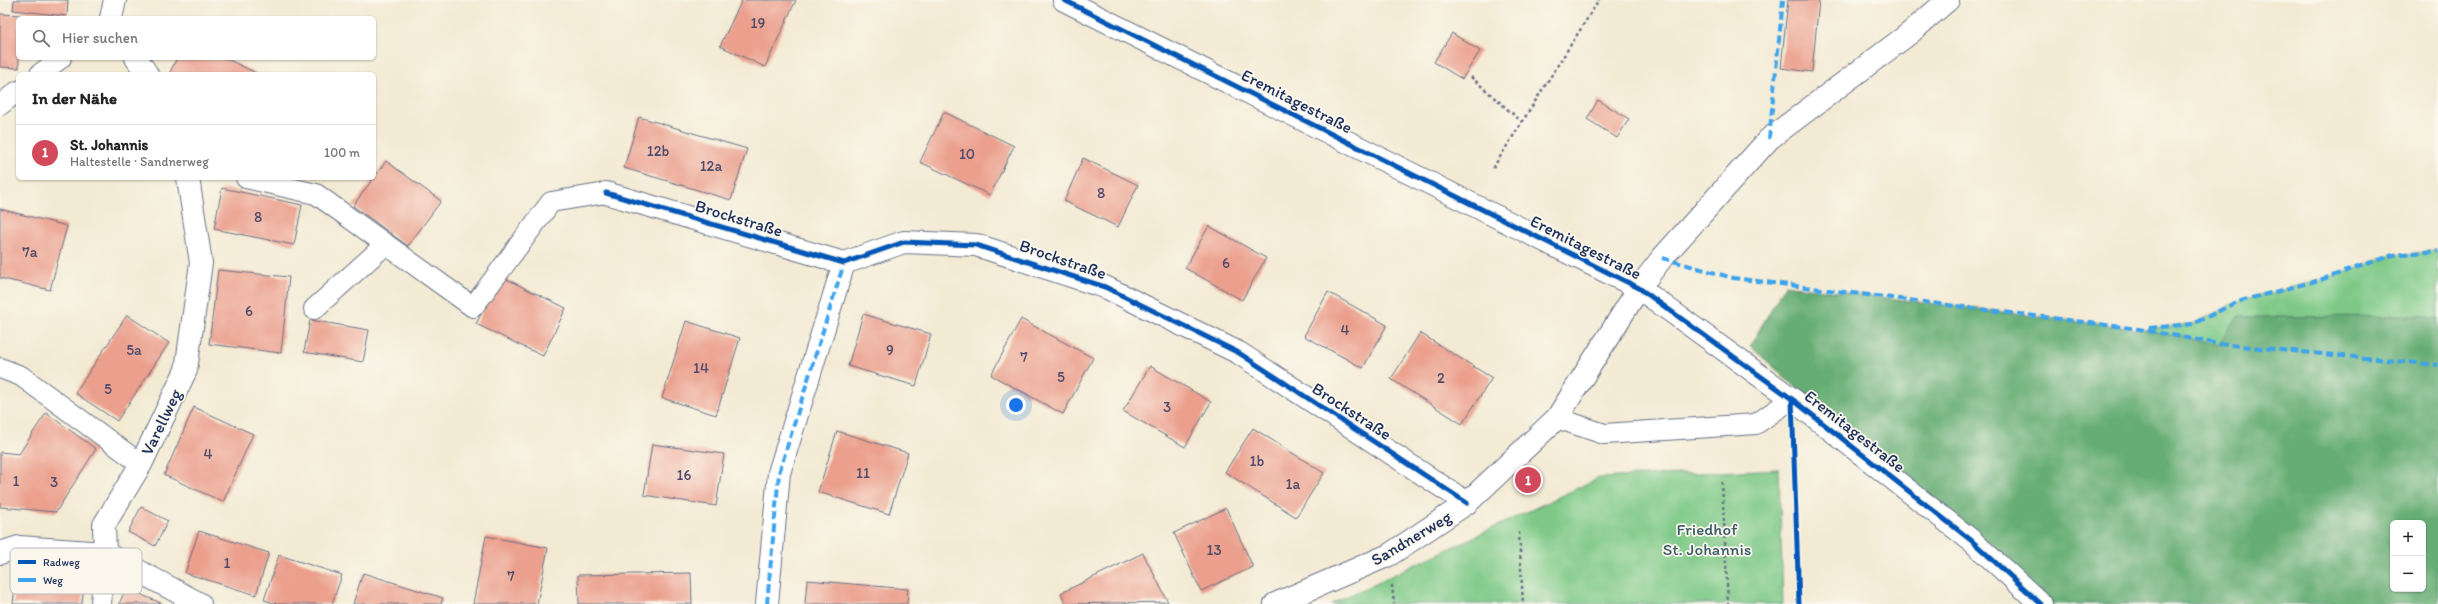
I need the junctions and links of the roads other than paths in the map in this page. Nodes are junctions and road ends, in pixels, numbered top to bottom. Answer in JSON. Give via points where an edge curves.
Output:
{"nodes":[{"id":1,"x":115,"y":0,"type":"edge"},
{"id":2,"x":1064,"y":0,"type":"edge"},
{"id":3,"x":1948,"y":0,"type":"edge"},
{"id":4,"x":111,"y":16,"type":"edge"},
{"id":5,"x":58,"y":60,"type":"edge"},
{"id":6,"x":137,"y":60,"type":"edge"},
{"id":7,"x":43,"y":72,"type":"edge"},
{"id":8,"x":146,"y":72,"type":"edge"},
{"id":9,"x":16,"y":93,"type":"edge"},
{"id":10,"x":0,"y":105,"type":"edge"},
{"id":11,"x":188,"y":180,"type":"edge"},
{"id":12,"x":255,"y":180,"type":"edge"},
{"id":13,"x":606,"y":193,"type":"joint"},
{"id":14,"x":386,"y":244,"type":"junction"},
{"id":15,"x":844,"y":263,"type":"junction"},
{"id":16,"x":1639,"y":288,"type":"junction"},
{"id":17,"x":314,"y":309,"type":"dead end"},
{"id":18,"x":0,"y":368,"type":"edge"},
{"id":19,"x":1792,"y":399,"type":"junction"},
{"id":20,"x":1557,"y":418,"type":"junction"},
{"id":21,"x":141,"y":464,"type":"junction"},
{"id":22,"x":1467,"y":503,"type":"junction"},
{"id":23,"x":16,"y":548,"type":"edge"},
{"id":24,"x":33,"y":548,"type":"edge"},
{"id":25,"x":105,"y":548,"type":"edge"},
{"id":26,"x":10,"y":550,"type":"edge"},
{"id":27,"x":0,"y":553,"type":"edge"},
{"id":28,"x":142,"y":573,"type":"edge"},
{"id":29,"x":101,"y":594,"type":"edge"},
{"id":30,"x":100,"y":604,"type":"edge"},
{"id":31,"x":200,"y":604,"type":"edge"},
{"id":32,"x":767,"y":604,"type":"edge"},
{"id":33,"x":1276,"y":604,"type":"edge"},
{"id":34,"x":2041,"y":604,"type":"edge"}],
"edges":[{"from":1,"to":4,"type":"street"},
{"from":2,"to":16,"type":"street","name":"Eremitagestraße"},
{"from":3,"to":16,"type":"street","name":"Sandnerweg","via":[[1910,34],[1769,139],[1662,258]]},
{"from":5,"to":7,"type":"lane"},
{"from":6,"to":8,"type":"street"},
{"from":9,"to":10,"type":"lane"},
{"from":11,"to":21,"type":"street","name":"Varellweg","via":[[201,263],[186,370]]},
{"from":12,"to":14,"type":"lane","via":[[316,194]]},
{"from":13,"to":14,"type":"lane","via":[[551,202],[473,307]]},
{"from":13,"to":15,"type":"street","name":"Brockstraße"},
{"from":14,"to":17,"type":"lane"},
{"from":15,"to":22,"type":"street","name":"Brockstraße","via":[[904,242],[976,245],[1105,287],[1239,353]]},
{"from":15,"to":32,"type":"street","via":[[779,473]]},
{"from":16,"to":19,"type":"street","name":"Eremitagestraße"},
{"from":16,"to":20,"type":"street","name":"Sandnerweg"},
{"from":18,"to":21,"type":"lane","via":[[21,376]]},
{"from":19,"to":20,"type":"lane","via":[[1756,424],[1604,434]]},
{"from":19,"to":34,"type":"street","name":"Eremitagestraße","via":[[1972,541]]},
{"from":20,"to":22,"type":"street","name":"Sandnerweg"},
{"from":21,"to":25,"type":"street","name":"Varellweg","via":[[104,524]]},
{"from":22,"to":33,"type":"street","name":"Sandnerweg","via":[[1389,555]]},
{"from":23,"to":24,"type":"street"},
{"from":26,"to":27,"type":"street"},
{"from":28,"to":31,"type":"street"},
{"from":29,"to":30,"type":"lane"}]}
